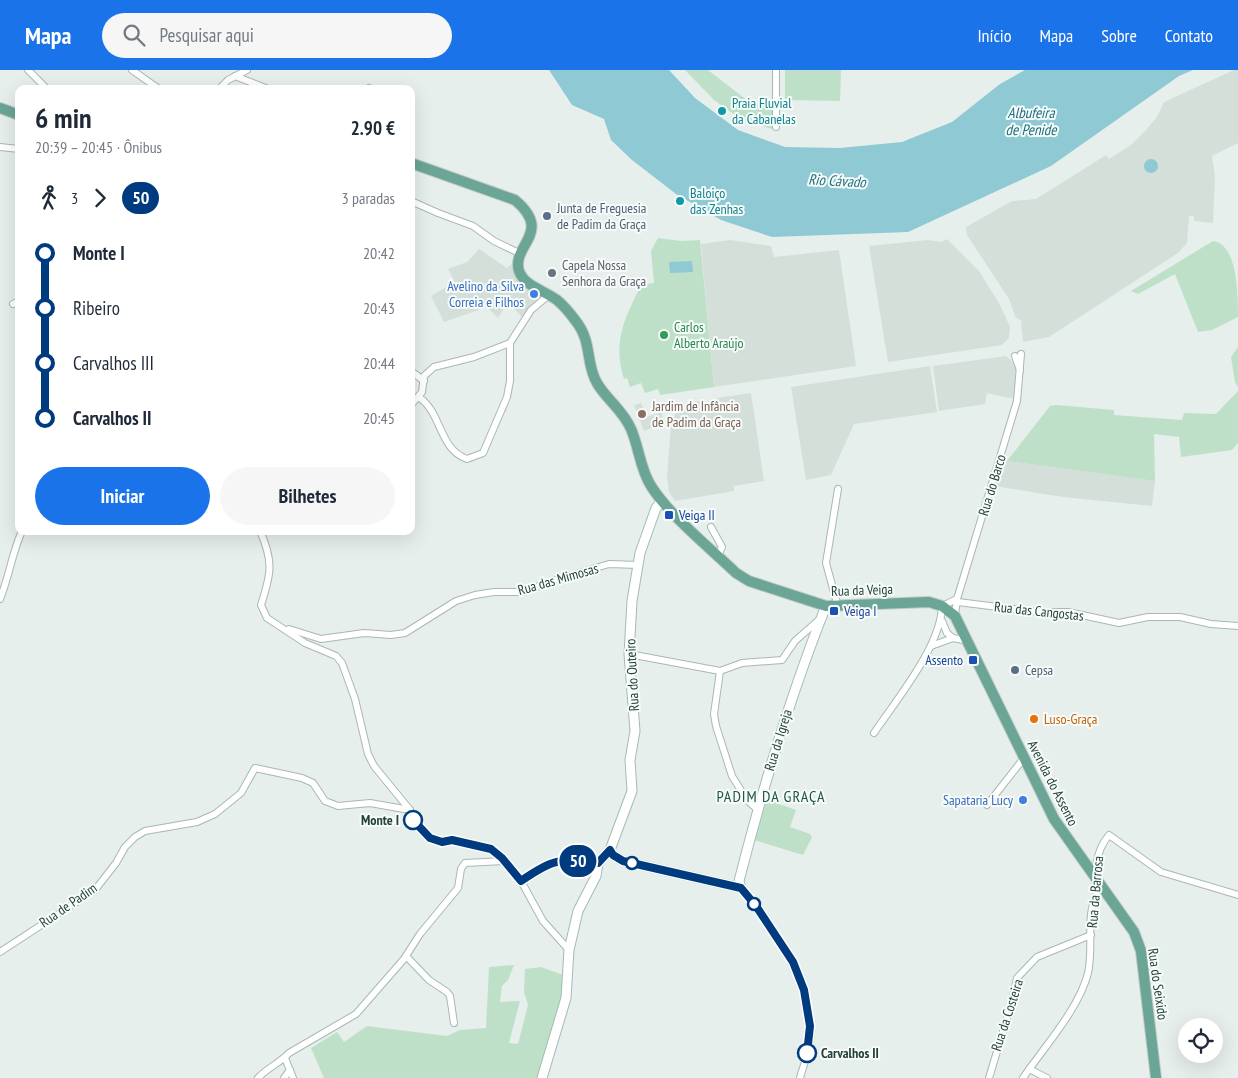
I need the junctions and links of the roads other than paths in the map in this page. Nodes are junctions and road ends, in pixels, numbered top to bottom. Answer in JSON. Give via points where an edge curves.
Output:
{"nodes":[{"id":1,"x":28,"y":70,"type":"edge"},
{"id":2,"x":132,"y":70,"type":"edge"},
{"id":3,"x":247,"y":70,"type":"edge"},
{"id":4,"x":776,"y":70,"type":"edge"},
{"id":5,"x":235,"y":76,"type":"junction"},
{"id":6,"x":43,"y":85,"type":"edge"},
{"id":7,"x":153,"y":85,"type":"edge"},
{"id":8,"x":224,"y":85,"type":"edge"},
{"id":9,"x":258,"y":85,"type":"edge"},
{"id":10,"x":0,"y":108,"type":"edge"},
{"id":11,"x":15,"y":114,"type":"edge"},
{"id":12,"x":776,"y":127,"type":"dead end"},
{"id":13,"x":0,"y":147,"type":"edge"},
{"id":14,"x":15,"y":149,"type":"edge"},
{"id":15,"x":415,"y":164,"type":"edge"},
{"id":16,"x":415,"y":202,"type":"edge"},
{"id":17,"x":521,"y":254,"type":"junction"},
{"id":18,"x":549,"y":295,"type":"junction"},
{"id":19,"x":510,"y":344,"type":"junction"},
{"id":20,"x":1018,"y":355,"type":"dead end"},
{"id":21,"x":415,"y":374,"type":"edge"},
{"id":22,"x":424,"y":381,"type":"junction"},
{"id":23,"x":420,"y":398,"type":"junction"},
{"id":24,"x":415,"y":402,"type":"edge"},
{"id":25,"x":838,"y":489,"type":"dead end"},
{"id":26,"x":662,"y":501,"type":"junction"},
{"id":27,"x":711,"y":527,"type":"dead end"},
{"id":28,"x":20,"y":535,"type":"edge"},
{"id":29,"x":262,"y":535,"type":"edge"},
{"id":30,"x":718,"y":556,"type":"junction"},
{"id":31,"x":638,"y":565,"type":"junction"},
{"id":32,"x":0,"y":599,"type":"edge"},
{"id":33,"x":958,"y":600,"type":"junction"},
{"id":34,"x":826,"y":606,"type":"junction"},
{"id":35,"x":942,"y":606,"type":"junction"},
{"id":36,"x":838,"y":607,"type":"junction"},
{"id":37,"x":956,"y":616,"type":"junction"},
{"id":38,"x":821,"y":618,"type":"junction"},
{"id":39,"x":942,"y":621,"type":"junction"},
{"id":40,"x":1238,"y":626,"type":"edge"},
{"id":41,"x":281,"y":627,"type":"junction"},
{"id":42,"x":953,"y":638,"type":"junction"},
{"id":43,"x":969,"y":641,"type":"junction"},
{"id":44,"x":931,"y":646,"type":"junction"},
{"id":45,"x":629,"y":654,"type":"junction"},
{"id":46,"x":720,"y":671,"type":"junction"},
{"id":47,"x":874,"y":733,"type":"dead end"},
{"id":48,"x":1024,"y":758,"type":"junction"},
{"id":49,"x":987,"y":805,"type":"dead end"},
{"id":50,"x":757,"y":808,"type":"junction"},
{"id":51,"x":410,"y":810,"type":"junction"},
{"id":52,"x":610,"y":850,"type":"junction"},
{"id":53,"x":504,"y":861,"type":"junction"},
{"id":54,"x":598,"y":863,"type":"junction"},
{"id":55,"x":1094,"y":878,"type":"junction"},
{"id":56,"x":521,"y":881,"type":"junction"},
{"id":57,"x":741,"y":888,"type":"junction"},
{"id":58,"x":1238,"y":895,"type":"edge"},
{"id":59,"x":1092,"y":935,"type":"junction"},
{"id":60,"x":569,"y":950,"type":"junction"},
{"id":61,"x":0,"y":952,"type":"edge"},
{"id":62,"x":406,"y":956,"type":"junction"},
{"id":63,"x":454,"y":1023,"type":"dead end"},
{"id":64,"x":285,"y":1058,"type":"junction"},
{"id":65,"x":1029,"y":1069,"type":"junction"},
{"id":66,"x":290,"y":1070,"type":"junction"},
{"id":67,"x":258,"y":1078,"type":"edge"},
{"id":68,"x":284,"y":1078,"type":"edge"},
{"id":69,"x":294,"y":1078,"type":"edge"},
{"id":70,"x":542,"y":1078,"type":"edge"},
{"id":71,"x":800,"y":1078,"type":"edge"},
{"id":72,"x":988,"y":1078,"type":"edge"},
{"id":73,"x":1023,"y":1078,"type":"edge"},
{"id":74,"x":1047,"y":1078,"type":"edge"},
{"id":75,"x":1156,"y":1078,"type":"edge"}],
"edges":[{"from":1,"to":6,"type":"street"},
{"from":2,"to":7,"type":"street"},
{"from":3,"to":5,"type":"street"},
{"from":4,"to":12,"type":"street"},
{"from":5,"to":8,"type":"street"},
{"from":5,"to":9,"type":"street"},
{"from":10,"to":11,"type":"main road"},
{"from":13,"to":14,"type":"street"},
{"from":15,"to":17,"type":"main road","via":[[515,200],[531,218],[530,234]]},
{"from":16,"to":17,"type":"street","via":[[473,226]]},
{"from":17,"to":18,"type":"main road","name":"Rua da Veiga","via":[[518,270],[524,280]]},
{"from":18,"to":19,"type":"street","via":[[531,310]]},
{"from":18,"to":26,"type":"main road","name":"Rua da Veiga","via":[[566,309],[586,335],[597,384],[616,404],[631,428],[650,484]]},
{"from":19,"to":22,"type":"street","via":[[434,367],[424,376]]},
{"from":19,"to":23,"type":"street","via":[[507,397],[483,453],[467,459],[460,456],[447,443],[431,409]]},
{"from":20,"to":33,"type":"street","name":"Rua do Barco","via":[[1017,401]]},
{"from":21,"to":22,"type":"street"},
{"from":22,"to":23,"type":"street"},
{"from":23,"to":24,"type":"street"},
{"from":25,"to":36,"type":"street","via":[[826,563]]},
{"from":26,"to":30,"type":"main road","name":"Rua da Veiga"},
{"from":26,"to":31,"type":"street","name":"Rua do Outeiro","via":[[656,508]]},
{"from":27,"to":30,"type":"street","via":[[722,547]]},
{"from":28,"to":32,"type":"street"},
{"from":29,"to":41,"type":"street","via":[[271,560],[262,611]]},
{"from":30,"to":34,"type":"main road","name":"Rua da Veiga","via":[[749,581]]},
{"from":31,"to":41,"type":"street","name":"Rua das Mimosas","via":[[609,564],[524,592],[475,594],[456,601],[405,633],[364,633],[321,639]]},
{"from":31,"to":45,"type":"street","name":"Rua do Outeiro"},
{"from":33,"to":35,"type":"street"},
{"from":33,"to":37,"type":"street","name":"Rua do Barco"},
{"from":33,"to":40,"type":"street","name":"Rua das Cangostas","via":[[1038,612],[1068,612],[1119,623],[1148,617],[1180,617]]},
{"from":34,"to":36,"type":"main road","name":"Rua da Veiga"},
{"from":34,"to":38,"type":"street","name":"Rua da Igreja"},
{"from":35,"to":36,"type":"main road","name":"Rua da Veiga","via":[[929,602]]},
{"from":35,"to":37,"type":"main road","name":"Rua da Veiga"},
{"from":35,"to":39,"type":"street"},
{"from":37,"to":43,"type":"main road","name":"Avenida do Assento"},
{"from":38,"to":46,"type":"street","via":[[795,641],[782,660],[742,663]]},
{"from":38,"to":50,"type":"street","name":"Rua da Igreja","via":[[799,674]]},
{"from":39,"to":42,"type":"street"},
{"from":39,"to":44,"type":"street"},
{"from":41,"to":51,"type":"street","via":[[342,662],[368,754]]},
{"from":42,"to":43,"type":"street"},
{"from":42,"to":44,"type":"street"},
{"from":43,"to":48,"type":"main road","name":"Avenida do Assento"},
{"from":44,"to":47,"type":"street"},
{"from":45,"to":46,"type":"street"},
{"from":45,"to":52,"type":"street","name":"Rua do Outeiro","via":[[635,731],[630,760],[633,784]]},
{"from":46,"to":50,"type":"street","via":[[714,714],[716,726],[732,776],[747,800]]},
{"from":48,"to":49,"type":"street"},
{"from":48,"to":55,"type":"main road","name":"Avenida do Assento","via":[[1054,819]]},
{"from":50,"to":57,"type":"street","name":"Rua da Igreja","via":[[738,881]]},
{"from":51,"to":53,"type":"street","via":[[413,820],[430,838],[491,849]]},
{"from":51,"to":61,"type":"street","name":"Rua de Padim","via":[[370,803],[338,806],[325,801],[313,783],[302,778],[254,768],[241,793],[215,814],[197,822],[145,830],[125,848],[95,890]]},
{"from":52,"to":54,"type":"street"},
{"from":52,"to":57,"type":"street","via":[[623,861]]},
{"from":53,"to":56,"type":"street"},
{"from":53,"to":62,"type":"street","via":[[465,863],[458,888]]},
{"from":54,"to":56,"type":"street","via":[[552,861]]},
{"from":54,"to":60,"type":"street","via":[[596,876],[578,911]]},
{"from":55,"to":58,"type":"street","name":"Rua da Barrosa","via":[[1098,852],[1111,835],[1161,872]]},
{"from":55,"to":59,"type":"street","name":"Rua da Barrosa","via":[[1098,893],[1092,902]]},
{"from":55,"to":75,"type":"main road","name":"Rua do Seixido","via":[[1134,932],[1141,951]]},
{"from":56,"to":60,"type":"street","via":[[543,922]]},
{"from":57,"to":71,"type":"street","via":[[793,962],[804,990],[810,1042]]},
{"from":59,"to":65,"type":"street","name":"Rua da Barrosa","via":[[1092,957],[1084,987]]},
{"from":59,"to":72,"type":"street","name":"Rua da Costeira","via":[[1037,958],[1017,978]]},
{"from":60,"to":70,"type":"street","via":[[566,998]]},
{"from":62,"to":63,"type":"street","via":[[450,996]]},
{"from":62,"to":64,"type":"street","via":[[356,1014]]},
{"from":64,"to":66,"type":"street"},
{"from":64,"to":67,"type":"street"},
{"from":65,"to":73,"type":"street","name":"Rua da Barrosa"},
{"from":65,"to":74,"type":"street"},
{"from":66,"to":68,"type":"street"},
{"from":66,"to":69,"type":"street"}]}
